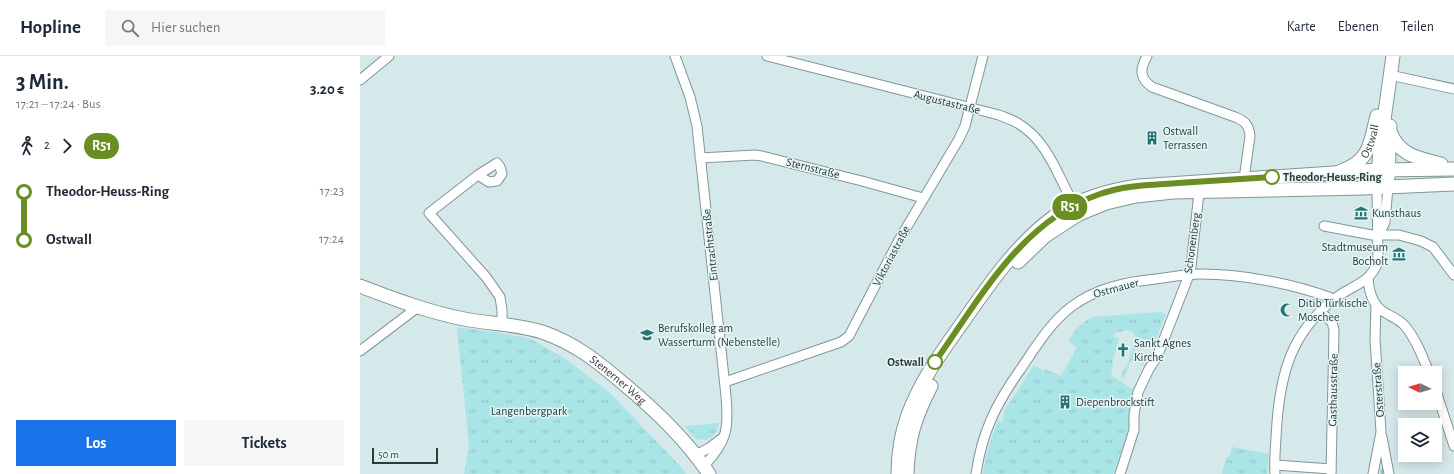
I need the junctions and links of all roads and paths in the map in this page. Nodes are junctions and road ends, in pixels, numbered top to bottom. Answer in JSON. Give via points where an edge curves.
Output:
{"nodes":[{"id":1,"x":389,"y":56,"type":"edge"},
{"id":2,"x":675,"y":56,"type":"edge"},
{"id":3,"x":767,"y":56,"type":"edge"},
{"id":4,"x":983,"y":56,"type":"edge"},
{"id":5,"x":1147,"y":56,"type":"edge"},
{"id":6,"x":1393,"y":56,"type":"edge"},
{"id":7,"x":1390,"y":76,"type":"junction"},
{"id":8,"x":360,"y":80,"type":"edge"},
{"id":9,"x":1454,"y":89,"type":"edge"},
{"id":10,"x":1388,"y":90,"type":"junction"},
{"id":11,"x":969,"y":108,"type":"junction"},
{"id":12,"x":1390,"y":132,"type":"junction"},
{"id":13,"x":700,"y":158,"type":"junction"},
{"id":14,"x":1454,"y":169,"type":"edge"},
{"id":15,"x":1332,"y":173,"type":"junction"},
{"id":16,"x":478,"y":175,"type":"dead end"},
{"id":17,"x":1244,"y":179,"type":"junction"},
{"id":18,"x":1383,"y":179,"type":"junction"},
{"id":19,"x":1454,"y":184,"type":"edge"},
{"id":20,"x":1199,"y":192,"type":"junction"},
{"id":21,"x":923,"y":198,"type":"junction"},
{"id":22,"x":1077,"y":210,"type":"junction"},
{"id":23,"x":1324,"y":226,"type":"dead end"},
{"id":24,"x":1378,"y":235,"type":"junction"},
{"id":25,"x":1189,"y":274,"type":"junction"},
{"id":26,"x":1454,"y":276,"type":"edge"},
{"id":27,"x":1368,"y":279,"type":"junction"},
{"id":28,"x":360,"y":286,"type":"edge"},
{"id":29,"x":1334,"y":299,"type":"junction"},
{"id":30,"x":1376,"y":305,"type":"junction"},
{"id":31,"x":418,"y":307,"type":"junction"},
{"id":32,"x":1320,"y":312,"type":"junction"},
{"id":33,"x":502,"y":324,"type":"junction"},
{"id":34,"x":360,"y":351,"type":"edge"},
{"id":35,"x":1426,"y":366,"type":"edge"},
{"id":36,"x":725,"y":382,"type":"junction"},
{"id":37,"x":1442,"y":409,"type":"edge"},
{"id":38,"x":1381,"y":432,"type":"junction"},
{"id":39,"x":724,"y":437,"type":"junction"},
{"id":40,"x":1454,"y":446,"type":"edge"},
{"id":41,"x":696,"y":455,"type":"junction"},
{"id":42,"x":1275,"y":469,"type":"edge"},
{"id":43,"x":707,"y":470,"type":"edge"},
{"id":44,"x":1331,"y":471,"type":"edge"},
{"id":45,"x":898,"y":474,"type":"edge"},
{"id":46,"x":907,"y":474,"type":"edge"},
{"id":47,"x":976,"y":474,"type":"edge"},
{"id":48,"x":1120,"y":474,"type":"edge"},
{"id":49,"x":1373,"y":474,"type":"edge"},
{"id":50,"x":1389,"y":474,"type":"edge"}],
"edges":[{"from":1,"to":8,"type":"street"},
{"from":2,"to":13,"type":"street","name":"Eintrachtstraße","via":[[694,111]]},
{"from":3,"to":11,"type":"street","name":"Augustastraße"},
{"from":4,"to":11,"type":"street","name":"Viktoriastraße"},
{"from":5,"to":17,"type":"street","via":[[1141,74],[1144,82],[1235,117],[1246,124],[1250,136]]},
{"from":6,"to":7,"type":"main road"},
{"from":7,"to":9,"type":"street"},
{"from":7,"to":10,"type":"main road"},
{"from":10,"to":12,"type":"main road"},
{"from":10,"to":15,"type":"main road","name":"Ostwall","via":[[1377,114],[1364,157],[1351,167]]},
{"from":10,"to":18,"type":"main road","via":[[1380,148]]},
{"from":11,"to":21,"type":"street","name":"Viktoriastraße","via":[[959,139]]},
{"from":11,"to":22,"type":"street","name":"Augustastraße","via":[[999,115],[1020,124],[1038,140]]},
{"from":12,"to":14,"type":"main road","via":[[1406,154]]},
{"from":12,"to":18,"type":"main road"},
{"from":13,"to":21,"type":"street","name":"Sternstraße","via":[[762,156]]},
{"from":13,"to":36,"type":"street","name":"Eintrachtstraße"},
{"from":14,"to":18,"type":"main road","via":[[1440,176],[1392,176]]},
{"from":15,"to":17,"type":"main road","name":"Ostwall"},
{"from":15,"to":18,"type":"main road","name":"Ostwall"},
{"from":16,"to":33,"type":"street","via":[[429,213],[486,277],[500,297]]},
{"from":17,"to":22,"type":"main road","name":"Ostwall","via":[[1127,187],[1101,194]]},
{"from":18,"to":19,"type":"main road"},
{"from":18,"to":20,"type":"main road","name":"Ostwall","via":[[1277,189]]},
{"from":18,"to":24,"type":"street","via":[[1385,222]]},
{"from":20,"to":22,"type":"main road","name":"Ostwall","via":[[1136,196]]},
{"from":20,"to":25,"type":"street","name":"Schonenberg"},
{"from":21,"to":36,"type":"street","name":"Viktoriastraße","via":[[849,336],[841,342]]},
{"from":22,"to":45,"type":"main road","name":"Ostwall","via":[[1047,222],[1019,249],[994,279],[935,362],[908,415],[900,444]]},
{"from":22,"to":46,"type":"main road","name":"Ostwall","via":[[1022,258],[944,365],[924,399],[913,427]]},
{"from":23,"to":24,"type":"street"},
{"from":24,"to":26,"type":"street","via":[[1399,235],[1433,247]]},
{"from":24,"to":27,"type":"street","via":[[1378,262]]},
{"from":25,"to":29,"type":"street","name":"Ostmauer","via":[[1248,277]]},
{"from":25,"to":47,"type":"street","name":"Ostmauer","via":[[1129,282],[1097,292],[1058,318],[1015,377],[990,420],[982,441]]},
{"from":25,"to":48,"type":"street","name":"Schonenberg","via":[[1157,357],[1138,392],[1134,430]]},
{"from":27,"to":29,"type":"street"},
{"from":27,"to":30,"type":"street"},
{"from":28,"to":31,"type":"main road","name":"Stenerner Weg"},
{"from":29,"to":32,"type":"street"},
{"from":30,"to":35,"type":"street","via":[[1397,318],[1410,332]]},
{"from":30,"to":38,"type":"street","name":"Osterstraße","via":[[1375,339]]},
{"from":31,"to":33,"type":"main road","name":"Stenerner Weg","via":[[465,319]]},
{"from":31,"to":34,"type":"street"},
{"from":32,"to":42,"type":"street","via":[[1298,339],[1284,373],[1279,398]]},
{"from":32,"to":44,"type":"street","name":"Gasthausstraße","via":[[1332,322],[1334,330]]},
{"from":33,"to":41,"type":"main road","name":"Stenerner Weg","via":[[543,333],[573,346],[596,361],[651,408]]},
{"from":36,"to":39,"type":"street","name":"Eintrachtstraße","via":[[728,419]]},
{"from":37,"to":40,"type":"street"},
{"from":38,"to":49,"type":"street","name":"Osterstraße"},
{"from":38,"to":50,"type":"street"},
{"from":39,"to":41,"type":"street"},
{"from":39,"to":43,"type":"street","name":"Eintrachtstraße"},
{"from":41,"to":43,"type":"main road","name":"Stenerner Weg"},
{"from":42,"to":44,"type":"street"}]}
